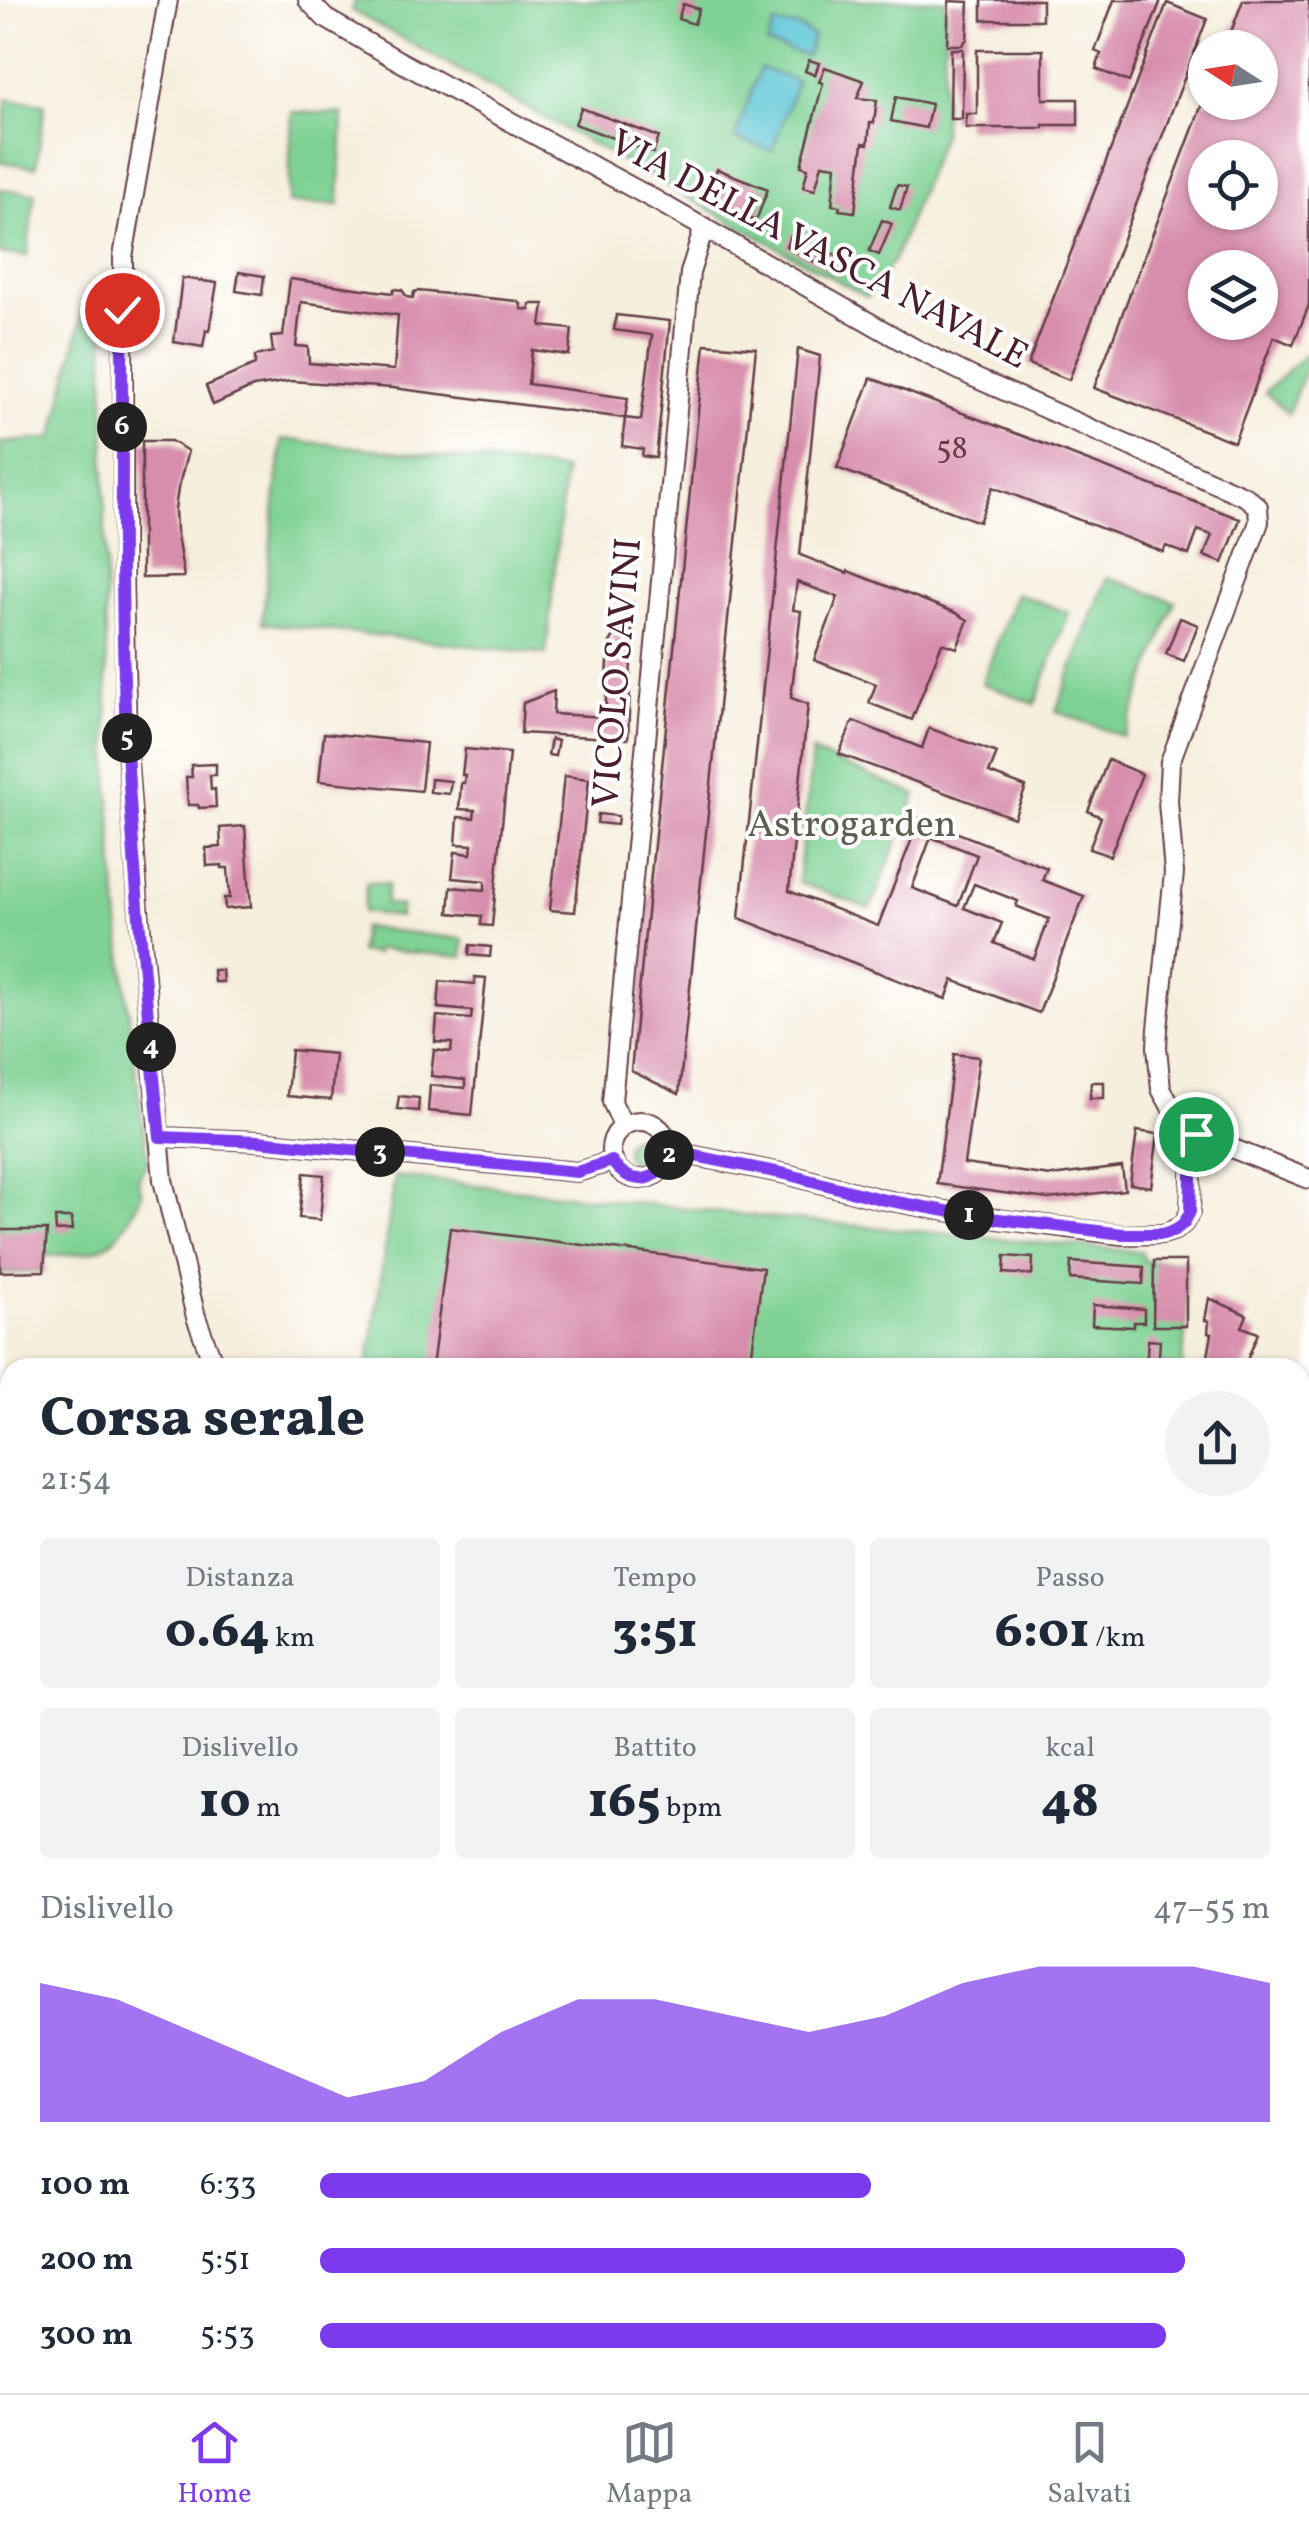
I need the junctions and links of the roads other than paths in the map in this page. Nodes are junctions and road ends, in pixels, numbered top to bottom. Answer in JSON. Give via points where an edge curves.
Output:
{"nodes":[{"id":1,"x":168,"y":0,"type":"edge"},
{"id":2,"x":308,"y":0,"type":"edge"},
{"id":3,"x":704,"y":227,"type":"junction"},
{"id":4,"x":623,"y":1126,"type":"junction"},
{"id":5,"x":1196,"y":1134,"type":"junction"},
{"id":6,"x":160,"y":1137,"type":"junction"},
{"id":7,"x":670,"y":1151,"type":"junction"},
{"id":8,"x":612,"y":1161,"type":"junction"},
{"id":9,"x":1309,"y":1179,"type":"edge"},
{"id":10,"x":211,"y":1358,"type":"edge"}],
"edges":[{"from":1,"to":6,"type":"street","via":[[125,233],[122,310],[127,748]]},
{"from":2,"to":3,"type":"street","name":"VIA DELLA VASCA NAVALE","via":[[325,18],[399,61]]},
{"from":3,"to":4,"type":"street","name":"VICOLO SAVINI","via":[[690,273],[612,1102]]},
{"from":3,"to":5,"type":"street","name":"VIA DELLA VASCA NAVALE","via":[[914,348],[1258,507],[1259,522],[1170,762],[1174,874],[1158,1066],[1169,1105]]},
{"from":4,"to":7,"type":"street","via":[[640,1120],[658,1126]]},
{"from":4,"to":8,"type":"street","via":[[612,1141]]},
{"from":5,"to":7,"type":"street","via":[[1190,1212],[1163,1234],[974,1216]]},
{"from":5,"to":9,"type":"street","name":"VIA DELLA VASCA NAVALE"},
{"from":6,"to":8,"type":"street","via":[[577,1172]]},
{"from":6,"to":10,"type":"street","via":[[174,1229]]},
{"from":7,"to":8,"type":"street","via":[[663,1169],[646,1179],[626,1176]]}]}
